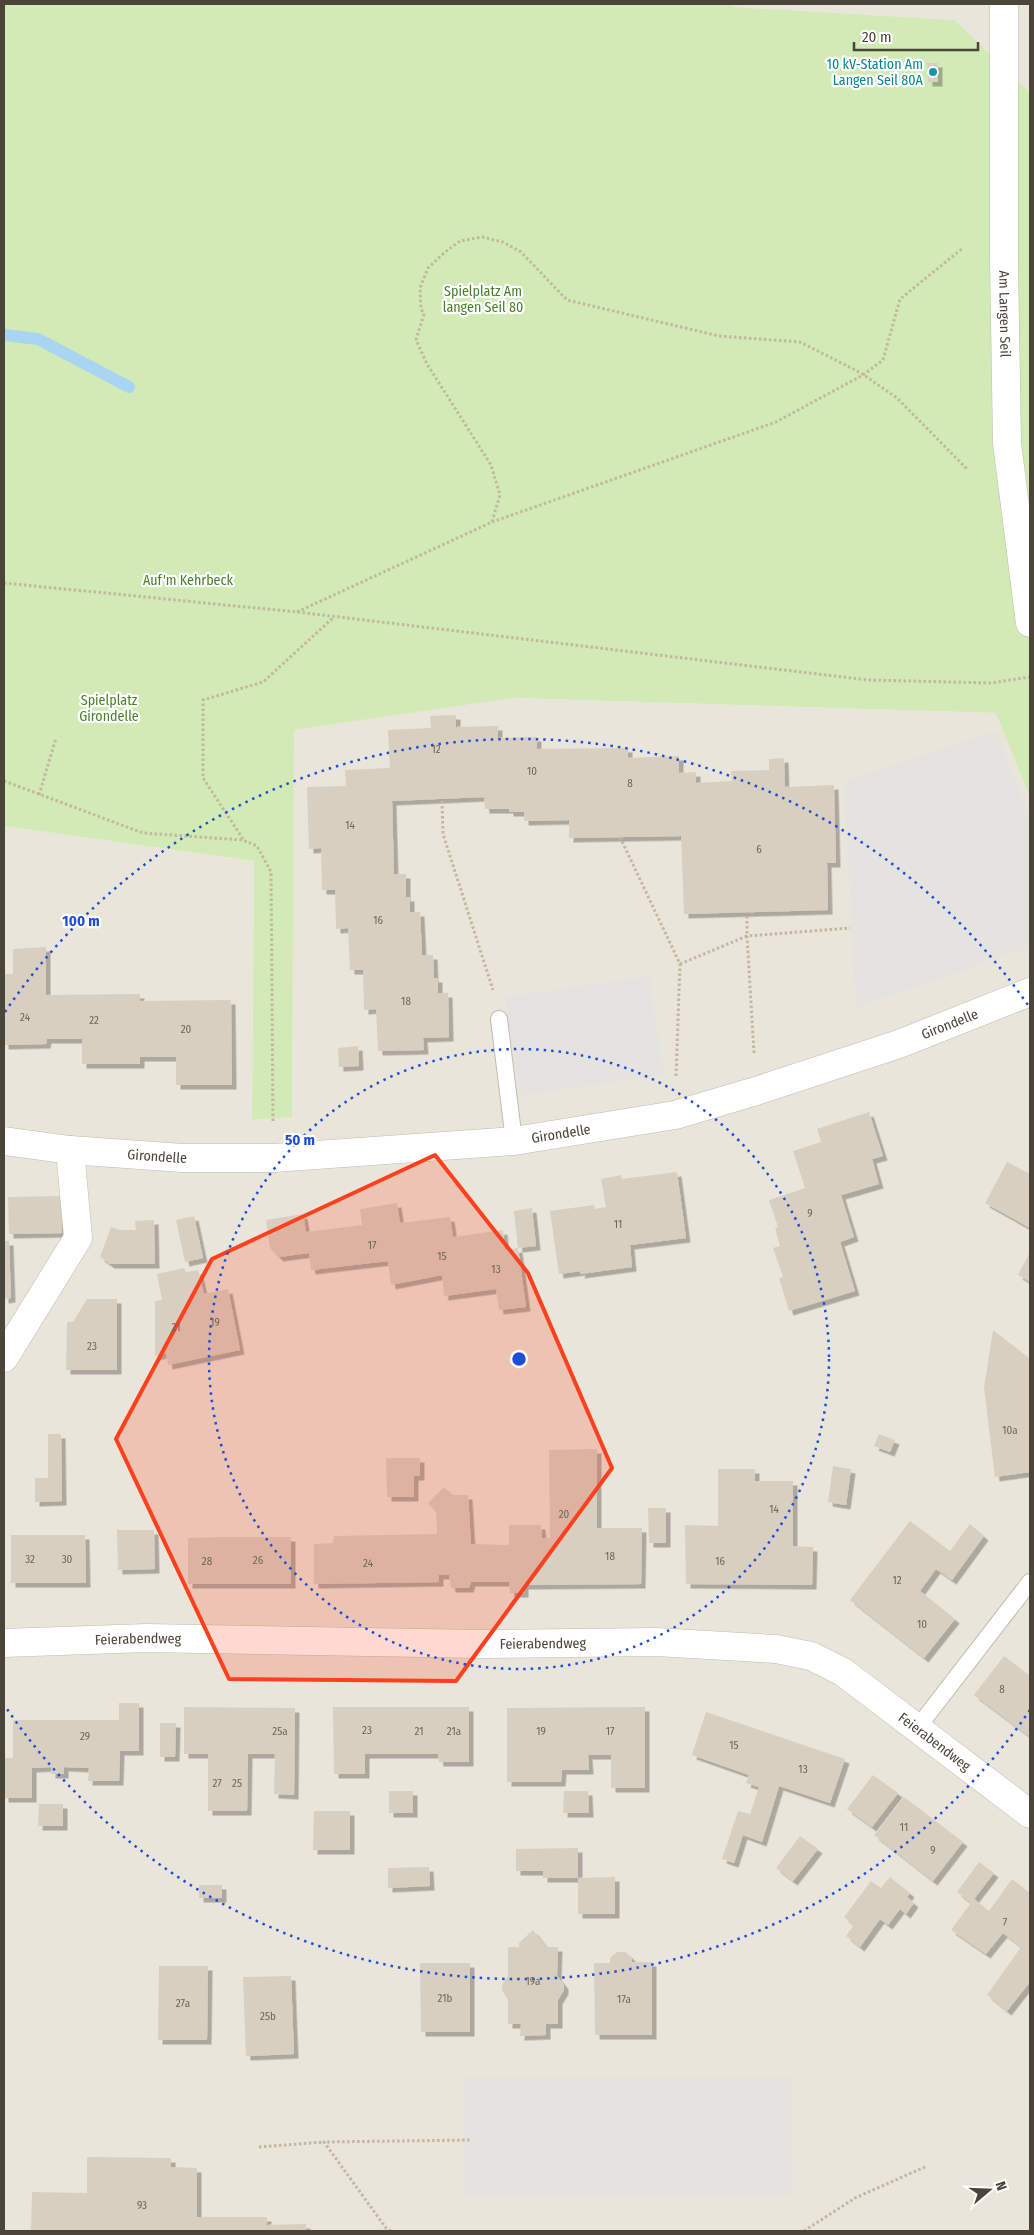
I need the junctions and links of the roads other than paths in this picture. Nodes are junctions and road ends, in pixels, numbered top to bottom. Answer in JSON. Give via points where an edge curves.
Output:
{"nodes":[{"id":1,"x":1004,"y":4,"type":"edge"},
{"id":2,"x":1030,"y":623,"type":"edge"},
{"id":3,"x":1030,"y":992,"type":"edge"},
{"id":4,"x":499,"y":1019,"type":"road end"},
{"id":5,"x":4,"y":1141,"type":"edge"},
{"id":6,"x":514,"y":1141,"type":"junction"},
{"id":7,"x":70,"y":1150,"type":"junction"},
{"id":8,"x":13,"y":1329,"type":"edge"},
{"id":9,"x":4,"y":1358,"type":"edge"},
{"id":10,"x":1030,"y":1582,"type":"edge"},
{"id":11,"x":4,"y":1642,"type":"edge"},
{"id":12,"x":918,"y":1727,"type":"junction"},
{"id":13,"x":1030,"y":1814,"type":"edge"}],
"edges":[{"from":1,"to":2,"type":"street","name":"Am Langen Seil","via":[[1007,443]]},
{"from":3,"to":6,"type":"street","name":"Girondelle","via":[[899,1044],[675,1115]]},
{"from":4,"to":6,"type":"lane"},
{"from":5,"to":7,"type":"street","name":"Girondelle"},
{"from":6,"to":7,"type":"street","name":"Girondelle","via":[[274,1158],[182,1158]]},
{"from":7,"to":8,"type":"street","via":[[78,1238]]},
{"from":8,"to":9,"type":"street"},
{"from":10,"to":12,"type":"lane"},
{"from":11,"to":12,"type":"street","name":"Feierabendweg","via":[[146,1638],[480,1644],[656,1642],[776,1648],[811,1656],[843,1672]]},
{"from":12,"to":13,"type":"street","name":"Feierabendweg"}]}
